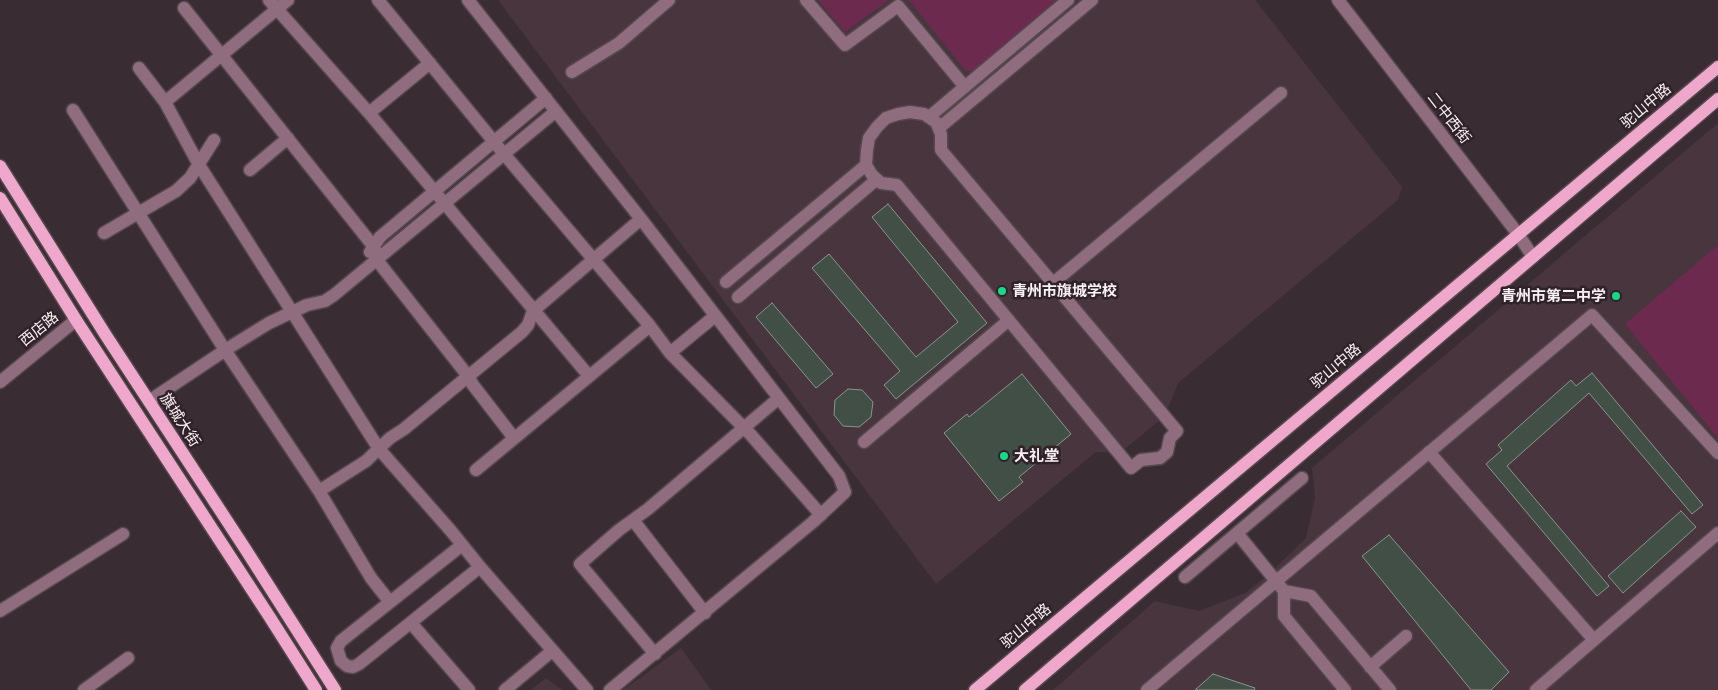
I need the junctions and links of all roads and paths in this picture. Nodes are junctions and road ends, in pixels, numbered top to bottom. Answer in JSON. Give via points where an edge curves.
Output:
{"nodes":[{"id":1,"x":288,"y":0,"type":"edge"},
{"id":2,"x":378,"y":0,"type":"edge"},
{"id":3,"x":468,"y":0,"type":"edge"},
{"id":4,"x":669,"y":0,"type":"edge"},
{"id":5,"x":806,"y":0,"type":"edge"},
{"id":6,"x":1068,"y":0,"type":"edge"},
{"id":7,"x":1092,"y":0,"type":"edge"},
{"id":8,"x":1338,"y":0,"type":"edge"},
{"id":9,"x":273,"y":5,"type":"edge"},
{"id":10,"x":184,"y":8,"type":"dead end"},
{"id":11,"x":221,"y":56,"type":"junction"},
{"id":12,"x":430,"y":63,"type":"junction"},
{"id":13,"x":1718,"y":67,"type":"edge"},
{"id":14,"x":139,"y":68,"type":"dead end"},
{"id":15,"x":572,"y":72,"type":"dead end"},
{"id":16,"x":965,"y":87,"type":"junction"},
{"id":17,"x":1280,"y":93,"type":"dead end"},
{"id":18,"x":546,"y":98,"type":"junction"},
{"id":19,"x":1718,"y":99,"type":"edge"},
{"id":20,"x":165,"y":102,"type":"junction"},
{"id":21,"x":73,"y":110,"type":"dead end"},
{"id":22,"x":556,"y":111,"type":"junction"},
{"id":23,"x":369,"y":113,"type":"junction"},
{"id":24,"x":929,"y":118,"type":"junction"},
{"id":25,"x":939,"y":128,"type":"junction"},
{"id":26,"x":288,"y":138,"type":"junction"},
{"id":27,"x":214,"y":140,"type":"dead end"},
{"id":28,"x":494,"y":142,"type":"junction"},
{"id":29,"x":504,"y":154,"type":"junction"},
{"id":30,"x":199,"y":165,"type":"junction"},
{"id":31,"x":866,"y":165,"type":"junction"},
{"id":32,"x":0,"y":166,"type":"edge"},
{"id":33,"x":250,"y":170,"type":"dead end"},
{"id":34,"x":876,"y":180,"type":"junction"},
{"id":35,"x":435,"y":191,"type":"junction"},
{"id":36,"x":0,"y":198,"type":"edge"},
{"id":37,"x":444,"y":203,"type":"junction"},
{"id":38,"x":138,"y":212,"type":"junction"},
{"id":39,"x":641,"y":219,"type":"junction"},
{"id":40,"x":104,"y":233,"type":"dead end"},
{"id":41,"x":1518,"y":234,"type":"junction"},
{"id":42,"x":777,"y":240,"type":"junction"},
{"id":43,"x":376,"y":252,"type":"junction"},
{"id":44,"x":788,"y":254,"type":"junction"},
{"id":45,"x":1533,"y":257,"type":"junction"},
{"id":46,"x":593,"y":259,"type":"junction"},
{"id":47,"x":726,"y":282,"type":"dead end"},
{"id":48,"x":1053,"y":283,"type":"junction"},
{"id":49,"x":738,"y":297,"type":"dead end"},
{"id":50,"x":533,"y":311,"type":"junction"},
{"id":51,"x":292,"y":312,"type":"junction"},
{"id":52,"x":715,"y":316,"type":"junction"},
{"id":53,"x":76,"y":320,"type":"junction"},
{"id":54,"x":1009,"y":320,"type":"junction"},
{"id":55,"x":650,"y":326,"type":"junction"},
{"id":56,"x":224,"y":350,"type":"junction"},
{"id":57,"x":670,"y":353,"type":"junction"},
{"id":58,"x":468,"y":376,"type":"junction"},
{"id":59,"x":589,"y":376,"type":"junction"},
{"id":60,"x":0,"y":382,"type":"edge"},
{"id":61,"x":779,"y":398,"type":"junction"},
{"id":62,"x":149,"y":401,"type":"junction"},
{"id":63,"x":743,"y":428,"type":"junction"},
{"id":64,"x":514,"y":438,"type":"junction"},
{"id":65,"x":864,"y":442,"type":"dead end"},
{"id":66,"x":379,"y":449,"type":"junction"},
{"id":67,"x":1429,"y":452,"type":"junction"},
{"id":68,"x":1718,"y":454,"type":"edge"},
{"id":69,"x":476,"y":470,"type":"dead end"},
{"id":70,"x":1302,"y":478,"type":"dead end"},
{"id":71,"x":319,"y":491,"type":"junction"},
{"id":72,"x":821,"y":515,"type":"junction"},
{"id":73,"x":633,"y":520,"type":"junction"},
{"id":74,"x":1237,"y":533,"type":"junction"},
{"id":75,"x":123,"y":534,"type":"dead end"},
{"id":76,"x":1718,"y":534,"type":"edge"},
{"id":77,"x":462,"y":545,"type":"junction"},
{"id":78,"x":480,"y":567,"type":"junction"},
{"id":79,"x":1185,"y":577,"type":"dead end"},
{"id":80,"x":1280,"y":586,"type":"junction"},
{"id":81,"x":390,"y":602,"type":"junction"},
{"id":82,"x":0,"y":611,"type":"edge"},
{"id":83,"x":705,"y":612,"type":"junction"},
{"id":84,"x":411,"y":623,"type":"junction"},
{"id":85,"x":1406,"y":636,"type":"dead end"},
{"id":86,"x":1594,"y":640,"type":"junction"},
{"id":87,"x":552,"y":651,"type":"junction"},
{"id":88,"x":655,"y":654,"type":"junction"},
{"id":89,"x":128,"y":658,"type":"dead end"},
{"id":90,"x":341,"y":661,"type":"junction"},
{"id":91,"x":1370,"y":666,"type":"junction"},
{"id":92,"x":324,"y":673,"type":"junction"},
{"id":93,"x":1344,"y":689,"type":"edge"},
{"id":94,"x":84,"y":690,"type":"edge"},
{"id":95,"x":316,"y":690,"type":"edge"},
{"id":96,"x":335,"y":690,"type":"edge"},
{"id":97,"x":469,"y":690,"type":"edge"},
{"id":98,"x":505,"y":690,"type":"edge"},
{"id":99,"x":587,"y":690,"type":"edge"},
{"id":100,"x":610,"y":690,"type":"edge"},
{"id":101,"x":975,"y":690,"type":"edge"},
{"id":102,"x":1025,"y":690,"type":"edge"},
{"id":103,"x":1147,"y":690,"type":"edge"},
{"id":104,"x":1390,"y":690,"type":"edge"},
{"id":105,"x":1536,"y":690,"type":"edge"}],
"edges":[{"from":1,"to":9,"type":"street"},
{"from":2,"to":12,"type":"street"},
{"from":3,"to":18,"type":"street"},
{"from":4,"to":15,"type":"street","via":[[620,43]]},
{"from":5,"to":16,"type":"street","via":[[846,45],[898,6]]},
{"from":6,"to":16,"type":"street"},
{"from":7,"to":25,"type":"street"},
{"from":8,"to":41,"type":"street","name":"二中西街"},
{"from":9,"to":11,"type":"street"},
{"from":9,"to":23,"type":"street"},
{"from":10,"to":11,"type":"street"},
{"from":11,"to":20,"type":"street"},
{"from":11,"to":26,"type":"street"},
{"from":12,"to":23,"type":"street"},
{"from":12,"to":28,"type":"street"},
{"from":13,"to":41,"type":"main road","name":"驼山中路"},
{"from":14,"to":20,"type":"street"},
{"from":16,"to":24,"type":"street"},
{"from":17,"to":48,"type":"street"},
{"from":18,"to":22,"type":"street"},
{"from":18,"to":28,"type":"street"},
{"from":19,"to":45,"type":"main road"},
{"from":20,"to":30,"type":"street"},
{"from":21,"to":38,"type":"street"},
{"from":22,"to":29,"type":"street"},
{"from":22,"to":39,"type":"street"},
{"from":23,"to":35,"type":"street"},
{"from":24,"to":25,"type":"street"},
{"from":24,"to":31,"type":"street","via":[[910,112],[886,118],[869,138]]},
{"from":25,"to":48,"type":"street","via":[[941,150]]},
{"from":26,"to":33,"type":"street"},
{"from":26,"to":43,"type":"street"},
{"from":27,"to":30,"type":"street"},
{"from":28,"to":29,"type":"street"},
{"from":28,"to":35,"type":"street"},
{"from":29,"to":37,"type":"street"},
{"from":29,"to":46,"type":"street"},
{"from":30,"to":38,"type":"street","via":[[176,191]]},
{"from":30,"to":51,"type":"street"},
{"from":31,"to":34,"type":"street"},
{"from":31,"to":42,"type":"street"},
{"from":32,"to":62,"type":"main road","name":"旗城大街"},
{"from":34,"to":44,"type":"street"},
{"from":34,"to":54,"type":"street","via":[[897,186]]},
{"from":35,"to":37,"type":"street"},
{"from":35,"to":43,"type":"street","via":[[380,237]]},
{"from":36,"to":53,"type":"main road"},
{"from":37,"to":43,"type":"street"},
{"from":37,"to":50,"type":"street"},
{"from":38,"to":40,"type":"street"},
{"from":38,"to":56,"type":"street"},
{"from":39,"to":46,"type":"street"},
{"from":39,"to":52,"type":"street"},
{"from":41,"to":45,"type":"street","name":"二中西街"},
{"from":41,"to":101,"type":"main road","name":"驼山中路"},
{"from":42,"to":44,"type":"street"},
{"from":42,"to":47,"type":"street"},
{"from":43,"to":51,"type":"street","via":[[325,301]]},
{"from":43,"to":58,"type":"street","via":[[380,264]]},
{"from":44,"to":49,"type":"street"},
{"from":45,"to":102,"type":"main road"},
{"from":46,"to":50,"type":"street"},
{"from":46,"to":55,"type":"street"},
{"from":48,"to":54,"type":"street","via":[[1177,431],[1170,438],[1167,452],[1160,458],[1140,460],[1131,468]]},
{"from":50,"to":58,"type":"street","via":[[522,332]]},
{"from":50,"to":59,"type":"street"},
{"from":51,"to":56,"type":"street"},
{"from":51,"to":66,"type":"street"},
{"from":52,"to":57,"type":"street"},
{"from":52,"to":61,"type":"street"},
{"from":53,"to":60,"type":"street","name":"西店路"},
{"from":53,"to":95,"type":"main road"},
{"from":54,"to":65,"type":"street"},
{"from":55,"to":57,"type":"street"},
{"from":55,"to":59,"type":"street"},
{"from":56,"to":62,"type":"street"},
{"from":56,"to":71,"type":"street"},
{"from":57,"to":63,"type":"street"},
{"from":58,"to":64,"type":"street"},
{"from":58,"to":66,"type":"street"},
{"from":59,"to":64,"type":"street"},
{"from":61,"to":63,"type":"street"},
{"from":61,"to":72,"type":"street","via":[[839,476],[844,492]]},
{"from":62,"to":92,"type":"main road","name":"旗城大街"},
{"from":63,"to":72,"type":"street"},
{"from":63,"to":73,"type":"street"},
{"from":64,"to":69,"type":"street"},
{"from":66,"to":71,"type":"street"},
{"from":66,"to":77,"type":"street"},
{"from":67,"to":68,"type":"street","via":[[1592,315]]},
{"from":67,"to":80,"type":"street"},
{"from":67,"to":86,"type":"street"},
{"from":70,"to":74,"type":"street"},
{"from":71,"to":81,"type":"street","via":[[371,578]]},
{"from":72,"to":83,"type":"street"},
{"from":73,"to":83,"type":"street"},
{"from":73,"to":88,"type":"street","via":[[580,564]]},
{"from":74,"to":79,"type":"street"},
{"from":74,"to":80,"type":"street"},
{"from":75,"to":82,"type":"street"},
{"from":76,"to":86,"type":"street"},
{"from":77,"to":78,"type":"street"},
{"from":77,"to":81,"type":"street"},
{"from":78,"to":84,"type":"street"},
{"from":78,"to":87,"type":"street"},
{"from":80,"to":91,"type":"street","via":[[1311,596]]},
{"from":80,"to":93,"type":"street","via":[[1284,616]]},
{"from":80,"to":103,"type":"street"},
{"from":81,"to":90,"type":"street","via":[[342,641],[337,648]]},
{"from":83,"to":88,"type":"street"},
{"from":84,"to":90,"type":"street","via":[[359,664],[353,667]]},
{"from":84,"to":97,"type":"street"},
{"from":85,"to":91,"type":"street"},
{"from":86,"to":105,"type":"street"},
{"from":87,"to":98,"type":"street"},
{"from":87,"to":99,"type":"street"},
{"from":88,"to":100,"type":"street"},
{"from":89,"to":94,"type":"street"},
{"from":90,"to":92,"type":"street"},
{"from":91,"to":104,"type":"street"},
{"from":92,"to":96,"type":"main road","name":"旗城大街"}]}
